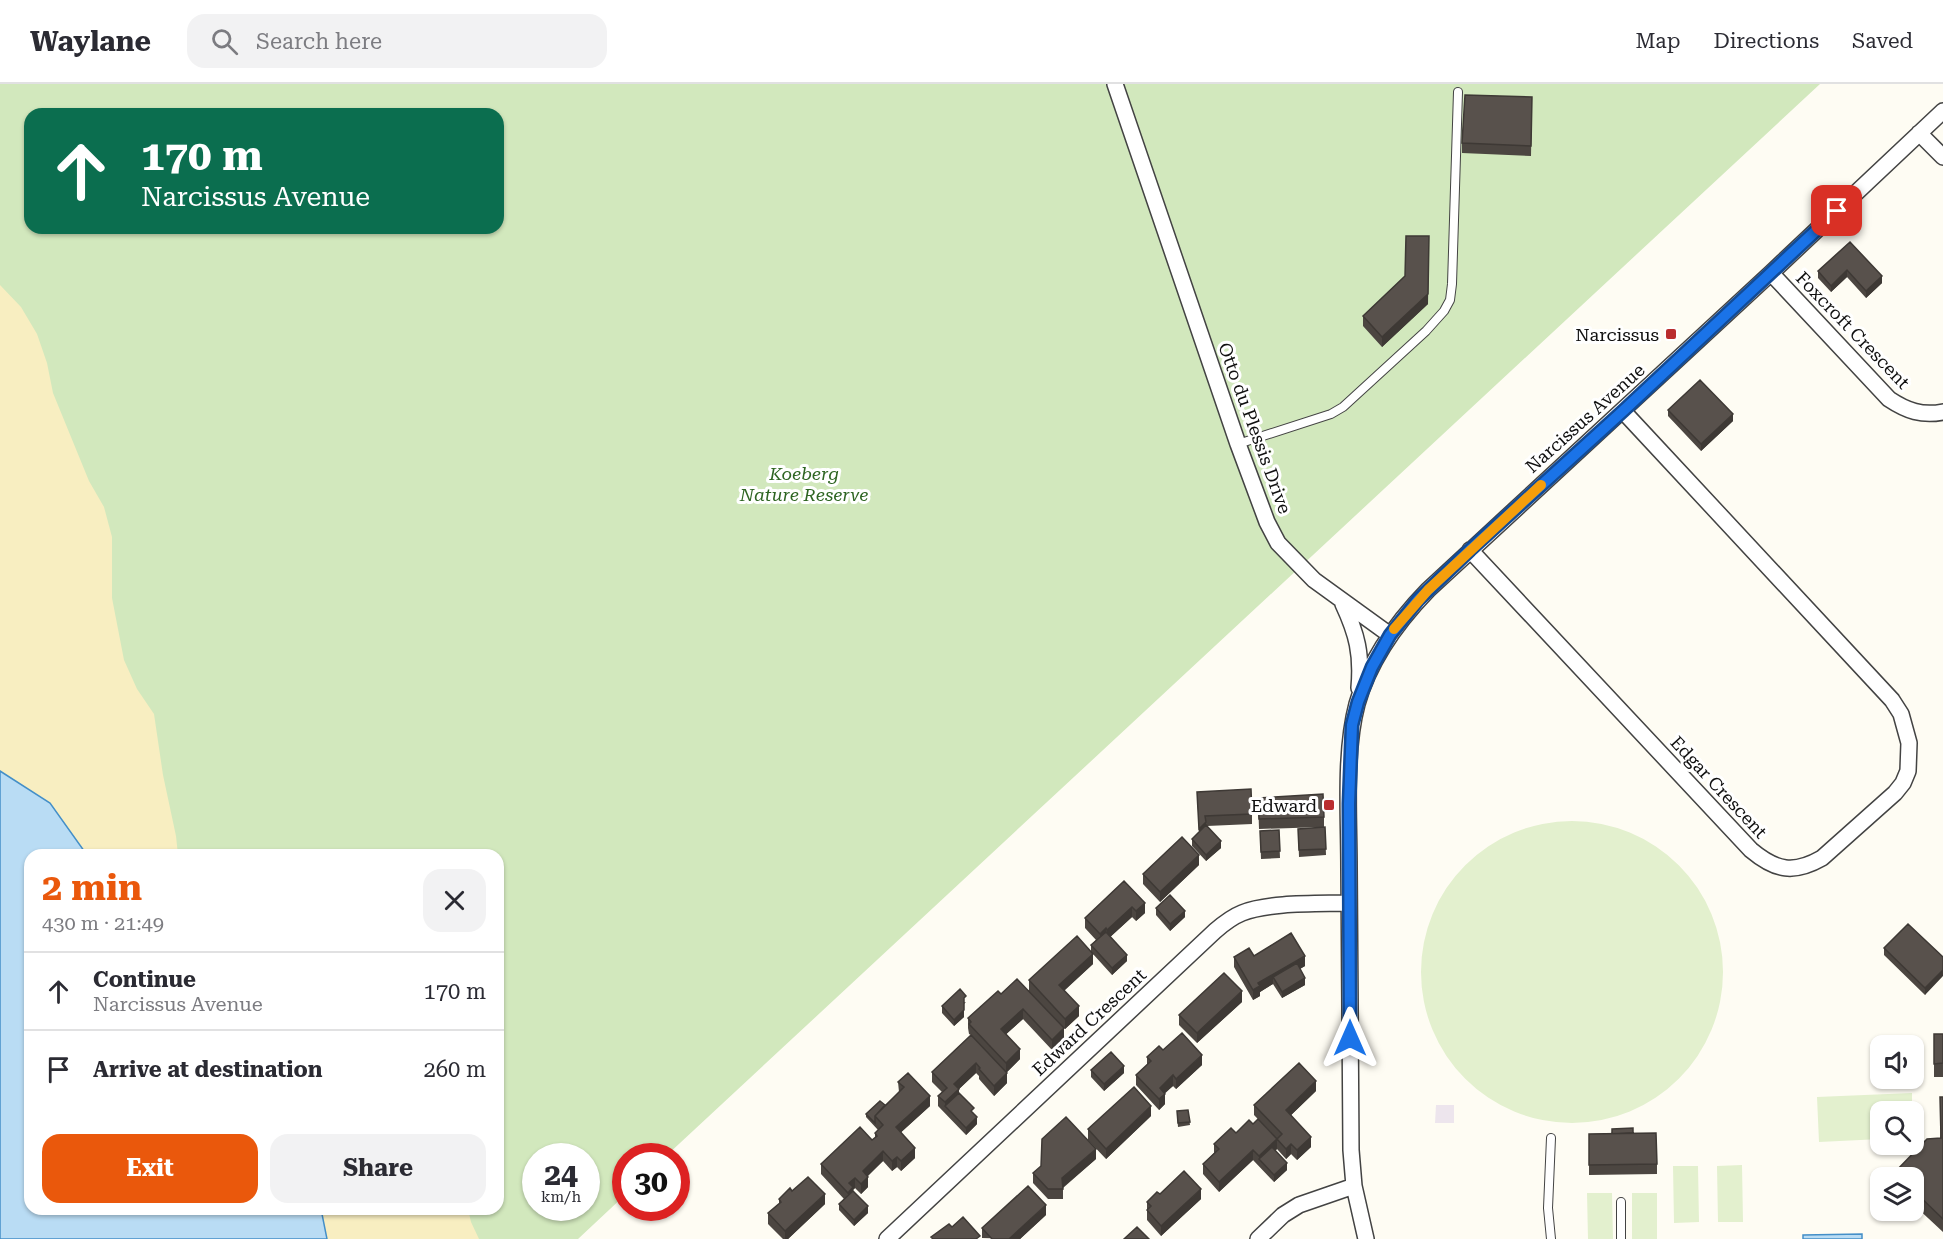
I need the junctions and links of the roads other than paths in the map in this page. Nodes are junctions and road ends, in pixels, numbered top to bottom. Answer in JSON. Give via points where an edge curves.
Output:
{"nodes":[{"id":1,"x":1115,"y":84,"type":"edge"},
{"id":2,"x":1458,"y":92,"type":"dead end"},
{"id":3,"x":1943,"y":111,"type":"edge"},
{"id":4,"x":1918,"y":133,"type":"junction"},
{"id":5,"x":1943,"y":157,"type":"edge"},
{"id":6,"x":1771,"y":273,"type":"junction"},
{"id":7,"x":1623,"y":411,"type":"junction"},
{"id":8,"x":1943,"y":412,"type":"edge"},
{"id":9,"x":1238,"y":444,"type":"junction"},
{"id":10,"x":1470,"y":550,"type":"junction"},
{"id":11,"x":1342,"y":602,"type":"junction"},
{"id":12,"x":1390,"y":635,"type":"junction"},
{"id":13,"x":1358,"y":702,"type":"junction"},
{"id":14,"x":1349,"y":903,"type":"junction"},
{"id":15,"x":1551,"y":1138,"type":"dead end"},
{"id":16,"x":1354,"y":1186,"type":"junction"},
{"id":17,"x":1621,"y":1202,"type":"dead end"},
{"id":18,"x":887,"y":1239,"type":"edge"},
{"id":19,"x":1258,"y":1239,"type":"edge"},
{"id":20,"x":1366,"y":1239,"type":"edge"},
{"id":21,"x":1551,"y":1239,"type":"edge"},
{"id":22,"x":1621,"y":1239,"type":"edge"}],
"edges":[{"from":1,"to":9,"type":"street","name":"Otto du Plessis Drive"},
{"from":2,"to":9,"type":"lane","via":[[1452,284],[1444,311],[1343,408]]},
{"from":3,"to":4,"type":"street","name":"Narcissus Avenue"},
{"from":4,"to":5,"type":"street"},
{"from":4,"to":6,"type":"street","name":"Narcissus Avenue"},
{"from":6,"to":7,"type":"street","name":"Narcissus Avenue"},
{"from":6,"to":8,"type":"street","name":"Foxcroft Crescent","via":[[1889,399],[1918,414]]},
{"from":7,"to":10,"type":"street","name":"Narcissus Avenue"},
{"from":7,"to":10,"type":"street","name":"Edgar Crescent","via":[[1892,700],[1901,714],[1909,743],[1908,771],[1895,793],[1808,866],[1777,867],[1763,860]]},
{"from":9,"to":11,"type":"street","name":"Otto du Plessis Drive","via":[[1278,543]]},
{"from":10,"to":12,"type":"street","name":"Narcissus Avenue","via":[[1418,600]]},
{"from":11,"to":12,"type":"street","name":"Otto du Plessis Drive"},
{"from":11,"to":13,"type":"street","via":[[1358,640]]},
{"from":12,"to":13,"type":"street"},
{"from":13,"to":14,"type":"street","via":[[1352,725],[1350,767]]},
{"from":14,"to":16,"type":"street"},
{"from":14,"to":18,"type":"street","name":"Edward Crescent","via":[[1263,908],[1228,920]]},
{"from":15,"to":21,"type":"lane"},
{"from":16,"to":19,"type":"street","via":[[1299,1205]]},
{"from":16,"to":20,"type":"street"},
{"from":17,"to":22,"type":"lane"}]}
